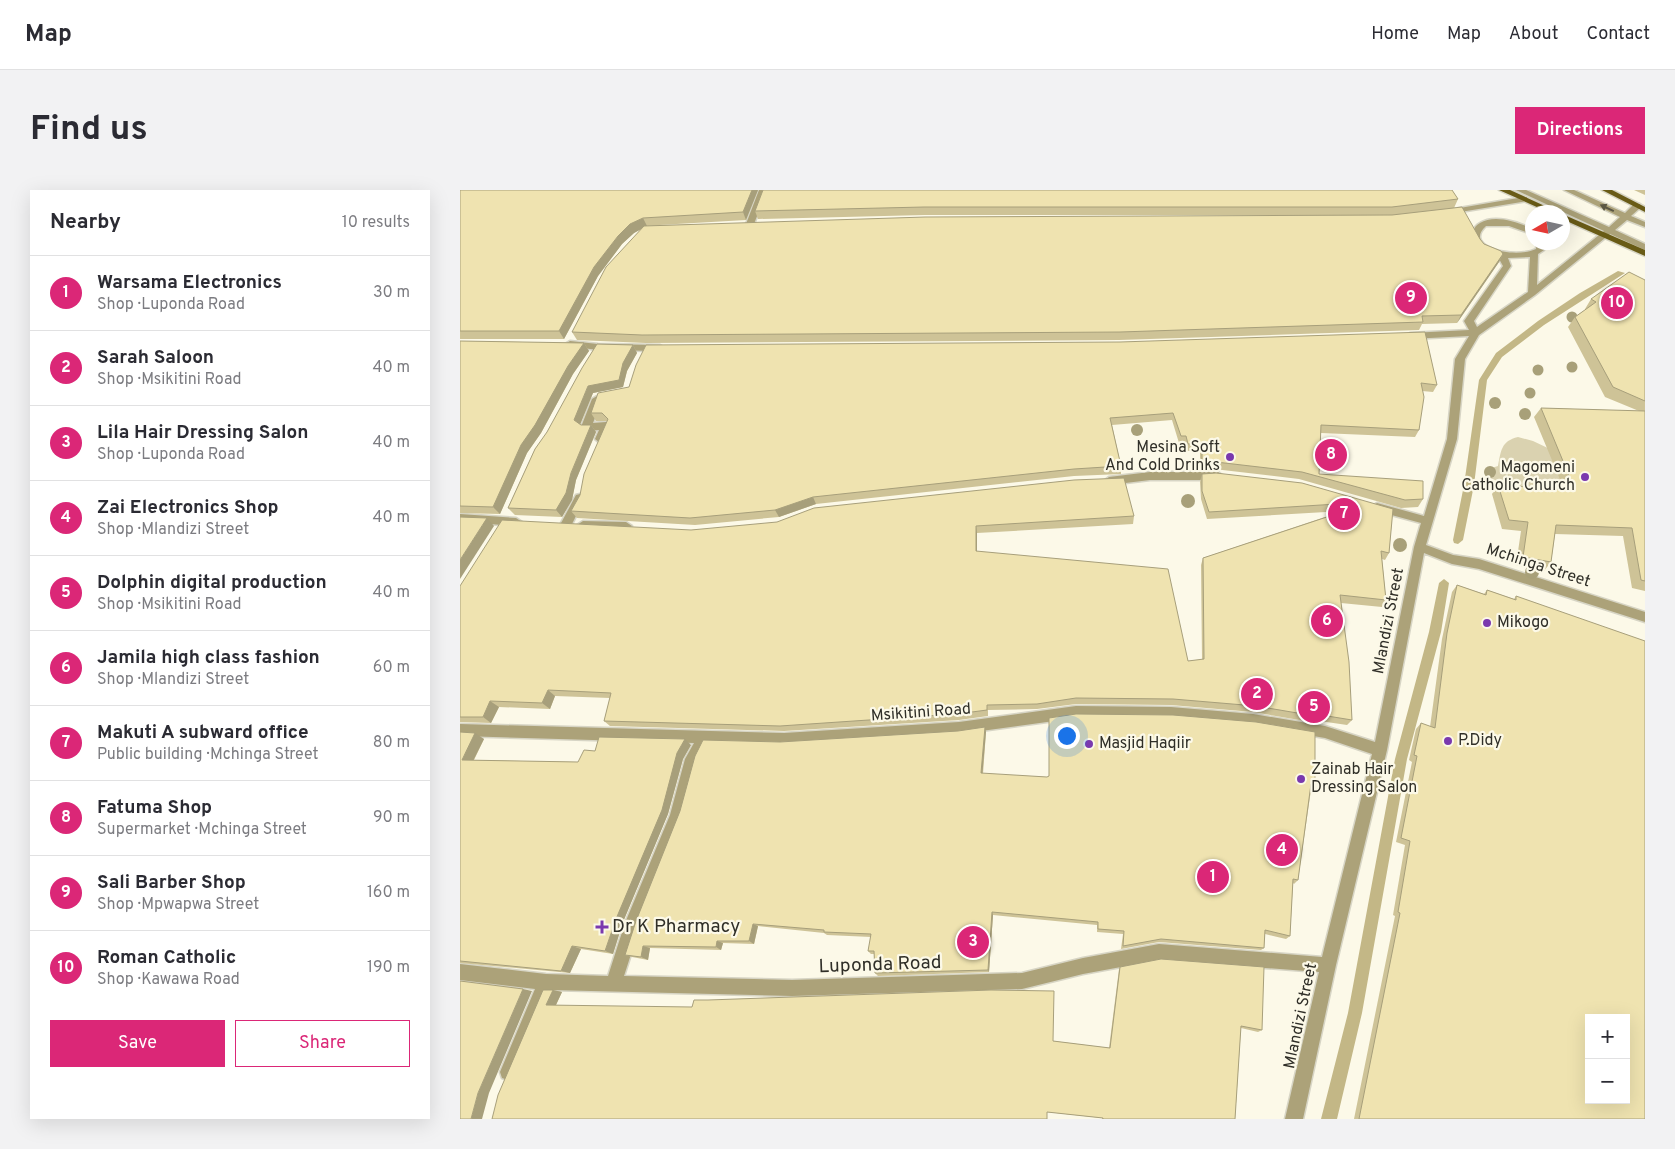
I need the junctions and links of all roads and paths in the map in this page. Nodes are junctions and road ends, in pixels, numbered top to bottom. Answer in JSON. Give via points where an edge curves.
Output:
{"nodes":[{"id":1,"x":763,"y":190,"type":"edge"},
{"id":2,"x":1503,"y":190,"type":"edge"},
{"id":3,"x":1520,"y":190,"type":"edge"},
{"id":4,"x":1568,"y":190,"type":"edge"},
{"id":5,"x":1606,"y":190,"type":"edge"},
{"id":6,"x":1524,"y":200,"type":"junction"},
{"id":7,"x":1536,"y":205,"type":"edge"},
{"id":8,"x":1641,"y":208,"type":"edge"},
{"id":9,"x":1441,"y":213,"type":"edge"},
{"id":10,"x":1626,"y":216,"type":"junction"},
{"id":11,"x":1570,"y":219,"type":"edge"},
{"id":12,"x":750,"y":224,"type":"junction"},
{"id":13,"x":759,"y":224,"type":"edge"},
{"id":14,"x":740,"y":225,"type":"edge"},
{"id":15,"x":1645,"y":225,"type":"edge"},
{"id":16,"x":1525,"y":228,"type":"edge"},
{"id":17,"x":1607,"y":234,"type":"junction"},
{"id":18,"x":1645,"y":247,"type":"edge"},
{"id":19,"x":1540,"y":250,"type":"edge"},
{"id":20,"x":1645,"y":253,"type":"edge"},
{"id":21,"x":1502,"y":254,"type":"junction"},
{"id":22,"x":1534,"y":254,"type":"junction"},
{"id":23,"x":1532,"y":294,"type":"junction"},
{"id":24,"x":1475,"y":333,"type":"junction"},
{"id":25,"x":1404,"y":336,"type":"edge"},
{"id":26,"x":566,"y":341,"type":"edge"},
{"id":27,"x":675,"y":348,"type":"edge"},
{"id":28,"x":606,"y":395,"type":"edge"},
{"id":29,"x":596,"y":449,"type":"edge"},
{"id":30,"x":1233,"y":478,"type":"edge"},
{"id":31,"x":1093,"y":482,"type":"edge"},
{"id":32,"x":581,"y":491,"type":"edge"},
{"id":33,"x":1363,"y":503,"type":"edge"},
{"id":34,"x":510,"y":507,"type":"edge"},
{"id":35,"x":460,"y":518,"type":"edge"},
{"id":36,"x":1428,"y":521,"type":"junction"},
{"id":37,"x":531,"y":523,"type":"edge"},
{"id":38,"x":502,"y":526,"type":"junction"},
{"id":39,"x":640,"y":527,"type":"edge"},
{"id":40,"x":1420,"y":547,"type":"junction"},
{"id":41,"x":1645,"y":617,"type":"edge"},
{"id":42,"x":460,"y":730,"type":"edge"},
{"id":43,"x":703,"y":738,"type":"junction"},
{"id":44,"x":1380,"y":750,"type":"junction"},
{"id":45,"x":1328,"y":965,"type":"junction"},
{"id":46,"x":460,"y":972,"type":"edge"},
{"id":47,"x":546,"y":982,"type":"junction"},
{"id":48,"x":614,"y":983,"type":"junction"},
{"id":49,"x":503,"y":1085,"type":"edge"},
{"id":50,"x":1294,"y":1119,"type":"edge"}],
"edges":[{"from":1,"to":12,"type":"street"},
{"from":2,"to":6,"type":"main road"},
{"from":3,"to":17,"type":"street"},
{"from":10,"to":4,"type":"street","one_way":true},
{"from":5,"to":8,"type":"main road"},
{"from":6,"to":7,"type":"main road"},
{"from":6,"to":9,"type":"street"},
{"from":8,"to":10,"type":"street","name":"Mlandizi Street"},
{"from":10,"to":15,"type":"street"},
{"from":10,"to":17,"type":"street","name":"Mlandizi Street"},
{"from":11,"to":17,"type":"main road"},
{"from":12,"to":13,"type":"street"},
{"from":12,"to":14,"type":"street"},
{"from":16,"to":21,"type":"street","via":[[1499,221],[1478,228],[1477,238],[1482,245]]},
{"from":17,"to":18,"type":"street"},
{"from":17,"to":20,"type":"main road"},
{"from":17,"to":23,"type":"street","name":"Mlandizi Street"},
{"from":19,"to":22,"type":"street"},
{"from":21,"to":22,"type":"street","via":[[1514,257]]},
{"from":21,"to":24,"type":"street","via":[[1507,266],[1469,321]]},
{"from":22,"to":23,"type":"street"},
{"from":23,"to":24,"type":"street","name":"Mlandizi Street"},
{"from":24,"to":25,"type":"street"},
{"from":24,"to":36,"type":"street","name":"Mlandizi Street","via":[[1460,359],[1452,438]]},
{"from":26,"to":27,"type":"street","via":[[596,351],[643,352]]},
{"from":28,"to":29,"type":"street","via":[[598,396],[586,427],[606,426]]},
{"from":30,"to":31,"type":"street","via":[[1188,475]]},
{"from":32,"to":39,"type":"street","via":[[579,501],[562,525]]},
{"from":33,"to":36,"type":"street"},
{"from":34,"to":38,"type":"street"},
{"from":35,"to":38,"type":"street"},
{"from":36,"to":40,"type":"street","name":"Mlandizi Street"},
{"from":37,"to":38,"type":"street"},
{"from":40,"to":41,"type":"street","name":"Mchinga Street"},
{"from":40,"to":44,"type":"street","name":"Mlandizi Street"},
{"from":42,"to":43,"type":"street","name":"Msikitini Road"},
{"from":43,"to":44,"type":"street","name":"Msikitini Road","via":[[784,739],[896,733],[1076,712],[1161,713],[1253,720],[1325,732]]},
{"from":43,"to":48,"type":"street","via":[[692,759],[677,815],[633,923]]},
{"from":44,"to":45,"type":"street","name":"Mlandizi Street"},
{"from":45,"to":48,"type":"street","name":"Luponda Road","via":[[1159,952],[1022,981],[792,988]]},
{"from":45,"to":50,"type":"street","name":"Mlandizi Street"},
{"from":46,"to":47,"type":"street","name":"Luponda Road"},
{"from":47,"to":48,"type":"street","name":"Luponda Road"},
{"from":47,"to":49,"type":"street"}]}
